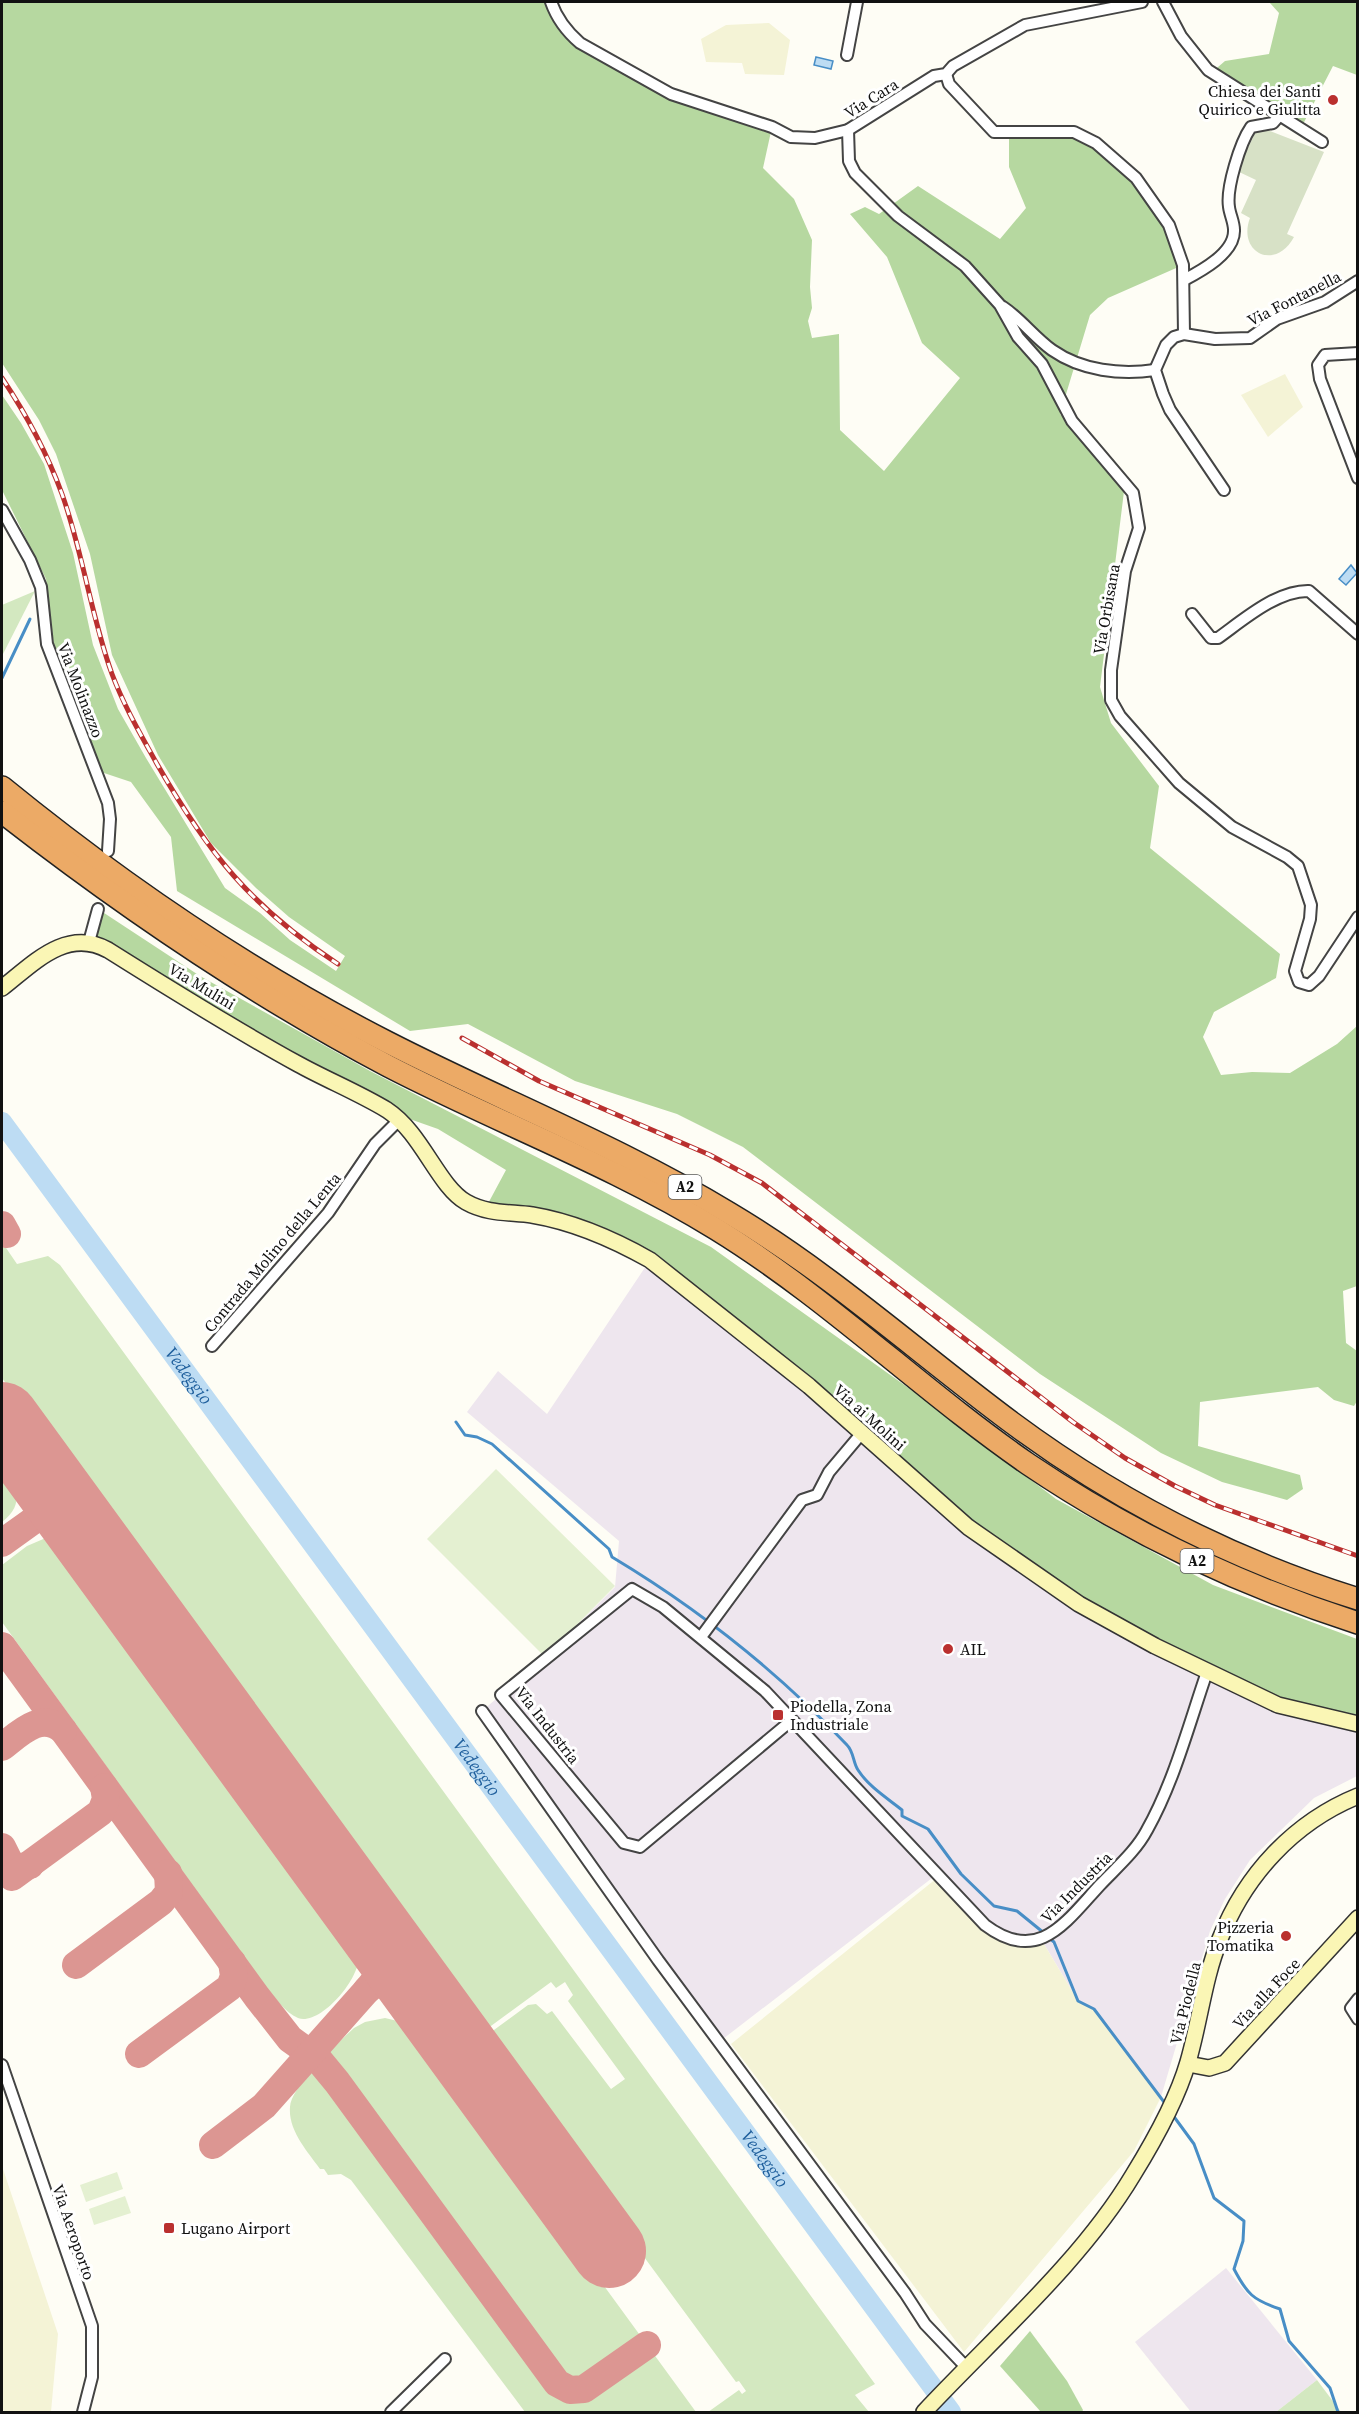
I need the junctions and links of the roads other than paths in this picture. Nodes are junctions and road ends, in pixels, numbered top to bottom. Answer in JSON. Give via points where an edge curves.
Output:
{"nodes":[{"id":1,"x":550,"y":2,"type":"edge"},
{"id":2,"x":856,"y":2,"type":"edge"},
{"id":3,"x":1142,"y":2,"type":"edge"},
{"id":4,"x":1163,"y":2,"type":"edge"},
{"id":5,"x":847,"y":55,"type":"dead end"},
{"id":6,"x":946,"y":74,"type":"junction"},
{"id":7,"x":1280,"y":115,"type":"junction"},
{"id":8,"x":848,"y":130,"type":"junction"},
{"id":9,"x":1322,"y":141,"type":"dead end"},
{"id":10,"x":1184,"y":280,"type":"junction"},
{"id":11,"x":1358,"y":281,"type":"edge"},
{"id":12,"x":1000,"y":305,"type":"junction"},
{"id":13,"x":1184,"y":334,"type":"junction"},
{"id":14,"x":1358,"y":353,"type":"edge"},
{"id":15,"x":1155,"y":370,"type":"junction"},
{"id":16,"x":1358,"y":478,"type":"edge"},
{"id":17,"x":1224,"y":490,"type":"dead end"},
{"id":18,"x":2,"y":510,"type":"edge"},
{"id":19,"x":1192,"y":614,"type":"dead end"},
{"id":20,"x":1358,"y":634,"type":"edge"},
{"id":21,"x":2,"y":787,"type":"edge"},
{"id":22,"x":2,"y":812,"type":"edge"},
{"id":23,"x":108,"y":851,"type":"dead end"},
{"id":24,"x":98,"y":909,"type":"dead end"},
{"id":25,"x":1358,"y":918,"type":"edge"},
{"id":26,"x":89,"y":942,"type":"junction"},
{"id":27,"x":2,"y":988,"type":"edge"},
{"id":28,"x":393,"y":1115,"type":"junction"},
{"id":29,"x":212,"y":1346,"type":"dead end"},
{"id":30,"x":861,"y":1434,"type":"junction"},
{"id":31,"x":1358,"y":1599,"type":"edge"},
{"id":32,"x":1358,"y":1623,"type":"edge"},
{"id":33,"x":701,"y":1637,"type":"junction"},
{"id":34,"x":1207,"y":1672,"type":"junction"},
{"id":35,"x":483,"y":1711,"type":"dead end"},
{"id":36,"x":792,"y":1720,"type":"junction"},
{"id":37,"x":1358,"y":1724,"type":"edge"},
{"id":38,"x":1358,"y":1796,"type":"edge"},
{"id":39,"x":1358,"y":1918,"type":"edge"},
{"id":40,"x":1358,"y":1999,"type":"edge"},
{"id":41,"x":1358,"y":2019,"type":"edge"},
{"id":42,"x":1188,"y":2064,"type":"junction"},
{"id":43,"x":2,"y":2065,"type":"edge"},
{"id":44,"x":445,"y":2360,"type":"dead end"},
{"id":45,"x":963,"y":2371,"type":"junction"},
{"id":46,"x":83,"y":2412,"type":"edge"},
{"id":47,"x":391,"y":2412,"type":"edge"},
{"id":48,"x":924,"y":2412,"type":"edge"}],
"edges":[{"from":1,"to":8,"type":"street","name":"Via Cara","via":[[556,18],[580,44],[671,94],[772,127],[791,137],[815,138]]},
{"from":2,"to":5,"type":"street"},
{"from":3,"to":6,"type":"street","name":"Via Cara","via":[[1025,25],[953,66]]},
{"from":4,"to":7,"type":"street","via":[[1208,70]]},
{"from":6,"to":8,"type":"street","name":"Via Cara","via":[[934,76]]},
{"from":6,"to":10,"type":"street","via":[[949,84],[994,132],[1074,132],[1120,162],[1169,225]]},
{"from":7,"to":9,"type":"street"},
{"from":7,"to":10,"type":"street","via":[[1273,123],[1251,128],[1240,150],[1229,203],[1234,228],[1229,246]]},
{"from":8,"to":12,"type":"street","name":"Via Orbisana","via":[[849,161],[855,173],[898,216],[965,266]]},
{"from":10,"to":13,"type":"street"},
{"from":11,"to":13,"type":"street","name":"Via Fontanella","via":[[1325,302],[1277,319],[1250,338],[1215,339]]},
{"from":12,"to":15,"type":"street","via":[[1064,357],[1118,373]]},
{"from":12,"to":25,"type":"street","name":"Via Orbisana","via":[[1018,337],[1041,364],[1072,422],[1128,485],[1136,501],[1138,528],[1125,571],[1111,670],[1110,693],[1116,709],[1179,783],[1216,815],[1298,866],[1311,905],[1296,965],[1299,982],[1309,985],[1319,976]]},
{"from":13,"to":15,"type":"street","via":[[1166,345]]},
{"from":14,"to":16,"type":"street","via":[[1325,355],[1318,365]]},
{"from":15,"to":17,"type":"street","via":[[1170,410]]},
{"from":18,"to":23,"type":"street","name":"Via Molinazzo","via":[[41,587],[47,644],[108,803]]},
{"from":19,"to":20,"type":"street","via":[[1211,638],[1218,638],[1268,605],[1309,591]]},
{"from":21,"to":31,"type":"highway","number":"A2","via":[[133,887],[281,983],[430,1064],[652,1169],[742,1221],[833,1283],[1015,1425],[1104,1485],[1219,1546]]},
{"from":22,"to":32,"type":"highway","number":"A2","via":[[120,902],[274,1002],[399,1071],[633,1183],[716,1229],[816,1297],[1026,1462],[1087,1501],[1216,1569]]},
{"from":24,"to":26,"type":"street"},
{"from":26,"to":27,"type":"street","via":[[58,946]]},
{"from":26,"to":28,"type":"street","name":"Via Mulini"},
{"from":28,"to":29,"type":"street","name":"Contrada Molino della Lenta","via":[[328,1213]]},
{"from":28,"to":30,"type":"street","name":"Via ai Molini","via":[[419,1140],[455,1194],[465,1202],[484,1211],[533,1216],[591,1230],[650,1260],[809,1386]]},
{"from":30,"to":33,"type":"street","via":[[829,1472],[817,1495],[802,1500]]},
{"from":30,"to":34,"type":"street","name":"Via ai Molini","via":[[968,1527],[1061,1591]]},
{"from":33,"to":36,"type":"street","name":"Via Industria","via":[[765,1691]]},
{"from":33,"to":36,"type":"street","name":"Via Industria","via":[[663,1606],[632,1588],[501,1695],[624,1843],[640,1847]]},
{"from":34,"to":36,"type":"street","name":"Via Industria","via":[[1162,1798],[1138,1845],[1054,1933],[1021,1942],[1002,1937],[985,1925]]},
{"from":34,"to":37,"type":"street","name":"Via ai Molini","via":[[1278,1705]]},
{"from":35,"to":45,"type":"street","via":[[658,1960],[764,2099],[924,2324]]},
{"from":38,"to":42,"type":"street","name":"Via Piodella","via":[[1309,1822],[1280,1847],[1235,1906],[1219,1940]]},
{"from":39,"to":42,"type":"street","name":"Via alla Foce","via":[[1225,2063],[1209,2068]]},
{"from":40,"to":41,"type":"street","via":[[1351,2008]]},
{"from":42,"to":45,"type":"street","name":"Via Piodella","via":[[1133,2175],[1107,2214],[1075,2254]]},
{"from":43,"to":46,"type":"street","name":"Via Aeroporto","via":[[92,2326],[92,2377]]},
{"from":44,"to":47,"type":"street"},
{"from":45,"to":48,"type":"street","name":"Via Piodella"}]}
